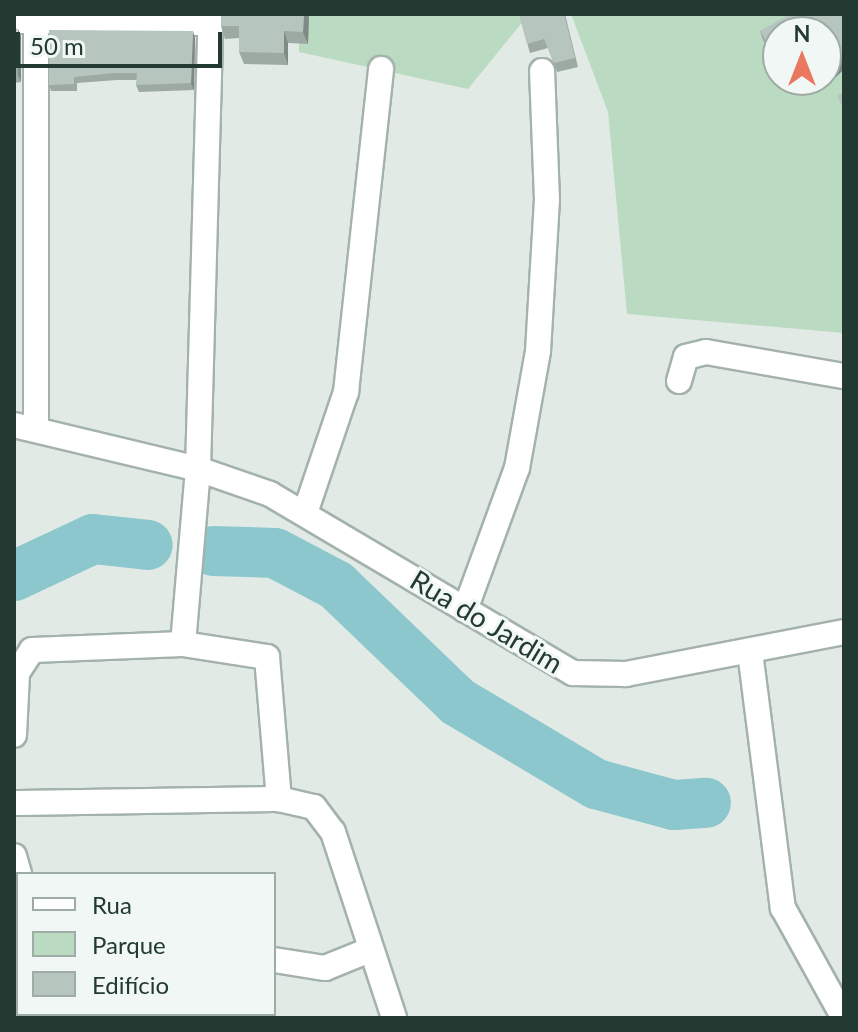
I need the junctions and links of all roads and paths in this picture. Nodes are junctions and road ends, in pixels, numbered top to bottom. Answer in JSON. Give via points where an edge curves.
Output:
{"nodes":[{"id":1,"x":29,"y":18,"type":"edge"},
{"id":2,"x":211,"y":19,"type":"edge"},
{"id":3,"x":381,"y":69,"type":"dead end"},
{"id":4,"x":542,"y":71,"type":"dead end"},
{"id":5,"x":844,"y":376,"type":"edge"},
{"id":6,"x":679,"y":381,"type":"dead end"},
{"id":7,"x":25,"y":427,"type":"edge"},
{"id":8,"x":198,"y":469,"type":"junction"},
{"id":9,"x":306,"y":510,"type":"junction"},
{"id":10,"x":465,"y":610,"type":"junction"},
{"id":11,"x":844,"y":632,"type":"edge"},
{"id":12,"x":183,"y":644,"type":"junction"},
{"id":13,"x":750,"y":652,"type":"junction"},
{"id":14,"x":14,"y":735,"type":"edge"},
{"id":15,"x":279,"y":799,"type":"junction"},
{"id":16,"x":14,"y":803,"type":"edge"},
{"id":17,"x":367,"y":951,"type":"junction"},
{"id":18,"x":276,"y":960,"type":"edge"},
{"id":19,"x":387,"y":1017,"type":"edge"},
{"id":20,"x":844,"y":1018,"type":"edge"}],
"edges":[{"from":1,"to":2,"type":"street"},
{"from":1,"to":7,"type":"street"},
{"from":2,"to":8,"type":"street"},
{"from":3,"to":9,"type":"street","via":[[346,392]]},
{"from":4,"to":10,"type":"street","via":[[547,200],[538,351],[517,468]]},
{"from":5,"to":6,"type":"street","via":[[706,352],[686,357]]},
{"from":7,"to":8,"type":"street","name":"Rua do Jardim"},
{"from":8,"to":9,"type":"street","name":"Rua do Jardim"},
{"from":8,"to":12,"type":"street"},
{"from":9,"to":10,"type":"street","name":"Rua do Jardim"},
{"from":10,"to":13,"type":"street","name":"Rua do Jardim","via":[[557,666],[596,676]]},
{"from":11,"to":13,"type":"street","name":"Rua do Jardim"},
{"from":12,"to":14,"type":"street","via":[[32,650],[17,673]]},
{"from":12,"to":15,"type":"street","via":[[267,657]]},
{"from":13,"to":20,"type":"street","via":[[783,908]]},
{"from":15,"to":16,"type":"street"},
{"from":15,"to":17,"type":"street","via":[[314,807],[333,832]]},
{"from":17,"to":18,"type":"street","via":[[325,968]]},
{"from":17,"to":19,"type":"street"}]}
